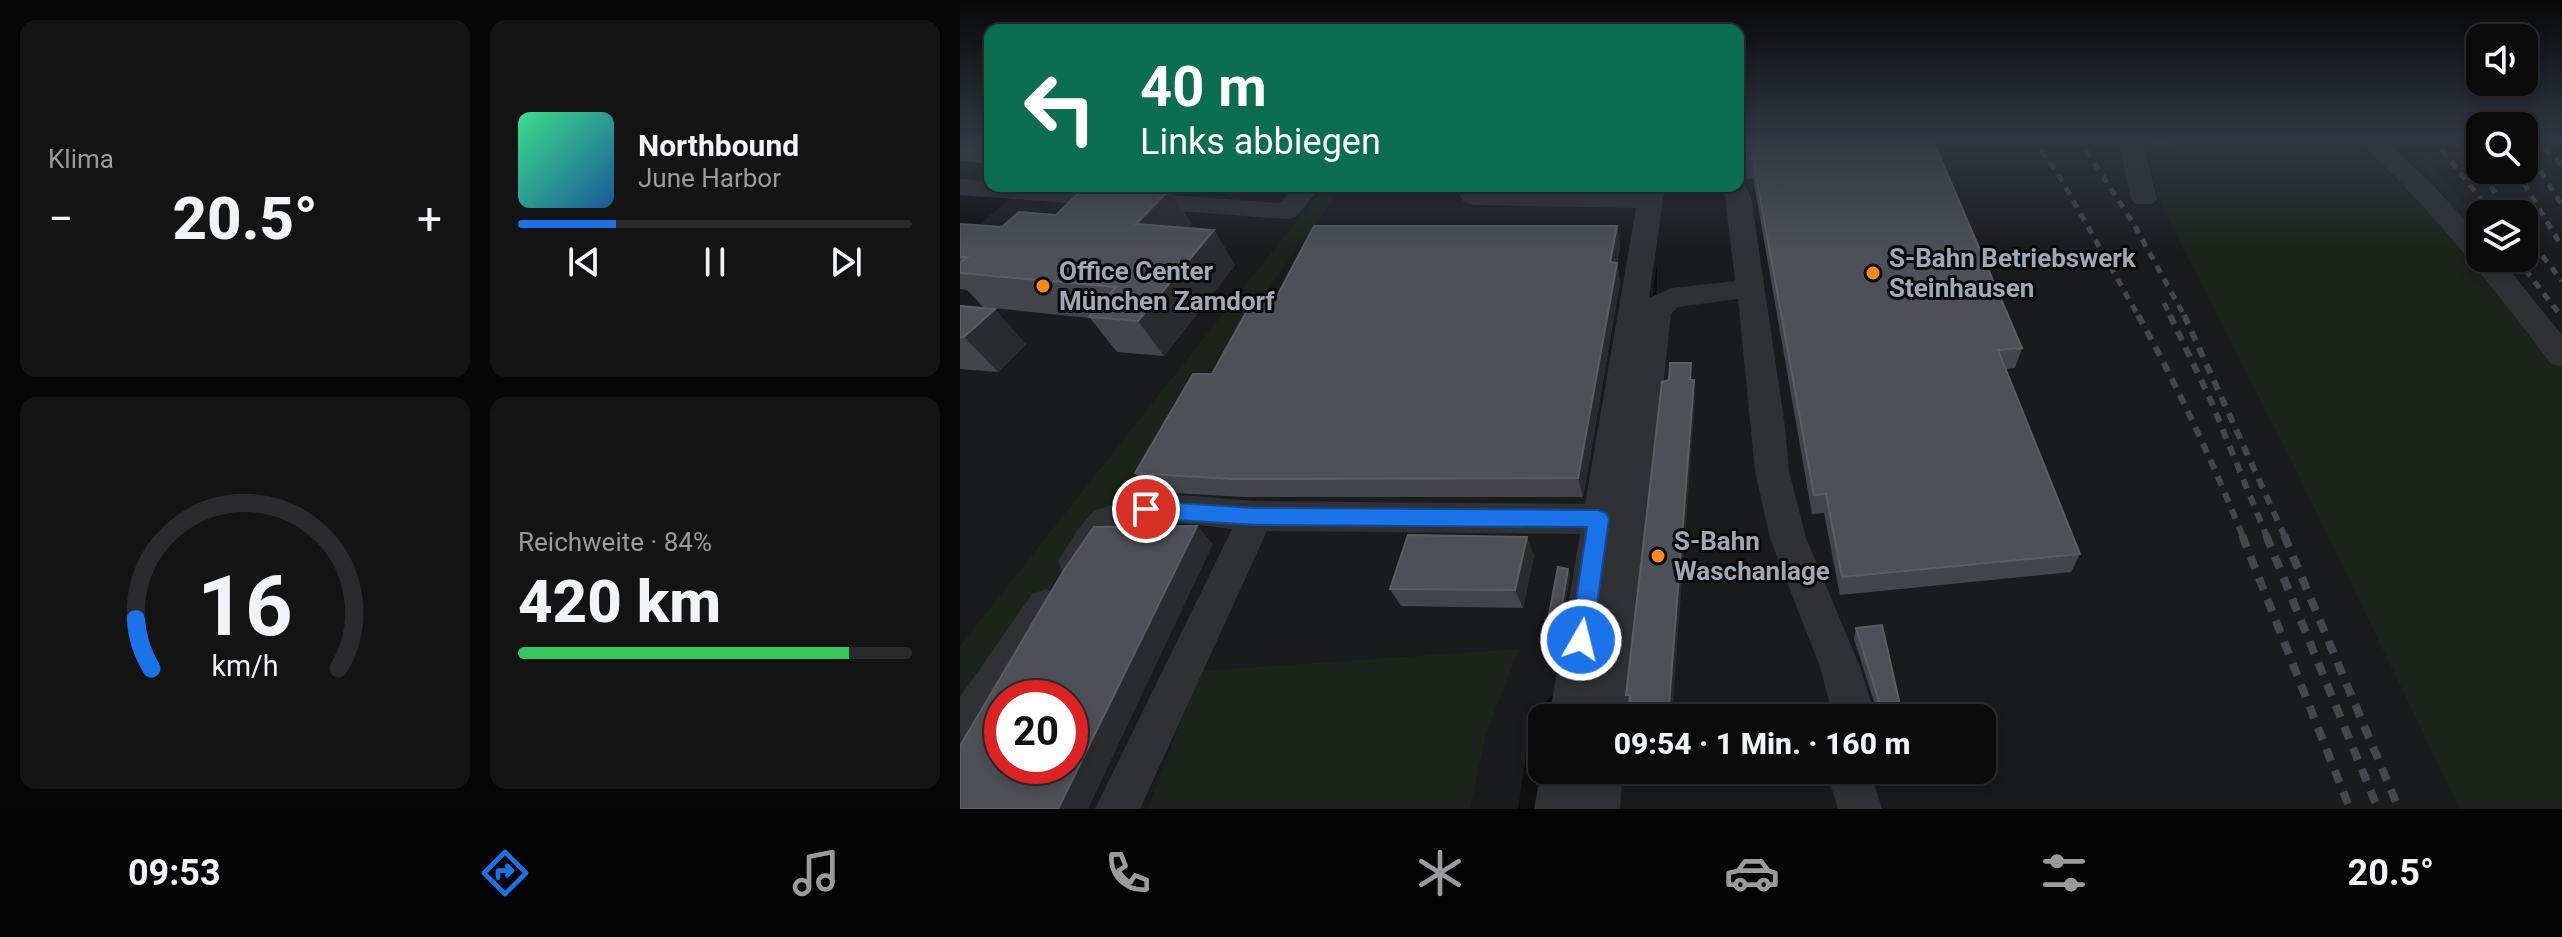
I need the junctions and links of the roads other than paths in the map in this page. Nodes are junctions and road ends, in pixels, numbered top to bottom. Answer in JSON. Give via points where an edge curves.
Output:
{"nodes":[{"id":1,"x":2139,"y":176,"type":"edge"},
{"id":2,"x":2409,"y":176,"type":"edge"},
{"id":3,"x":960,"y":187,"type":"edge"},
{"id":4,"x":984,"y":189,"type":"edge"},
{"id":5,"x":1028,"y":192,"type":"edge"},
{"id":6,"x":1303,"y":192,"type":"edge"},
{"id":7,"x":1474,"y":192,"type":"edge"},
{"id":8,"x":1736,"y":192,"type":"edge"},
{"id":9,"x":1651,"y":194,"type":"edge"},
{"id":10,"x":2144,"y":199,"type":"dead end"},
{"id":11,"x":2466,"y":236,"type":"edge"},
{"id":12,"x":2496,"y":272,"type":"edge"},
{"id":13,"x":1751,"y":288,"type":"junction"},
{"id":14,"x":2562,"y":356,"type":"edge"},
{"id":15,"x":1256,"y":516,"type":"junction"},
{"id":16,"x":1598,"y":519,"type":"junction"},
{"id":17,"x":1572,"y":704,"type":"edge"},
{"id":18,"x":1608,"y":704,"type":"edge"},
{"id":19,"x":1851,"y":704,"type":"edge"},
{"id":20,"x":960,"y":733,"type":"edge"},
{"id":21,"x":1560,"y":784,"type":"edge"},
{"id":22,"x":1600,"y":784,"type":"edge"},
{"id":23,"x":1852,"y":784,"type":"edge"},
{"id":24,"x":1117,"y":809,"type":"edge"},
{"id":25,"x":1556,"y":809,"type":"edge"},
{"id":26,"x":1598,"y":809,"type":"edge"},
{"id":27,"x":1860,"y":809,"type":"edge"}],
"edges":[{"from":1,"to":10,"type":"street"},
{"from":2,"to":11,"type":"street"},
{"from":3,"to":4,"type":"street"},
{"from":5,"to":6,"type":"street","via":[[1287,211]]},
{"from":7,"to":9,"type":"street","via":[[1473,197]]},
{"from":8,"to":13,"type":"street"},
{"from":9,"to":16,"type":"street"},
{"from":12,"to":14,"type":"street"},
{"from":13,"to":18,"type":"street","via":[[1672,298],[1660,304],[1656,314]]},
{"from":13,"to":19,"type":"street","via":[[1772,471],[1788,538]]},
{"from":15,"to":16,"type":"street"},
{"from":15,"to":20,"type":"street","via":[[1146,509],[1107,522]]},
{"from":15,"to":24,"type":"street"},
{"from":16,"to":17,"type":"street"},
{"from":21,"to":25,"type":"street"},
{"from":22,"to":26,"type":"street"},
{"from":23,"to":27,"type":"street"}]}
